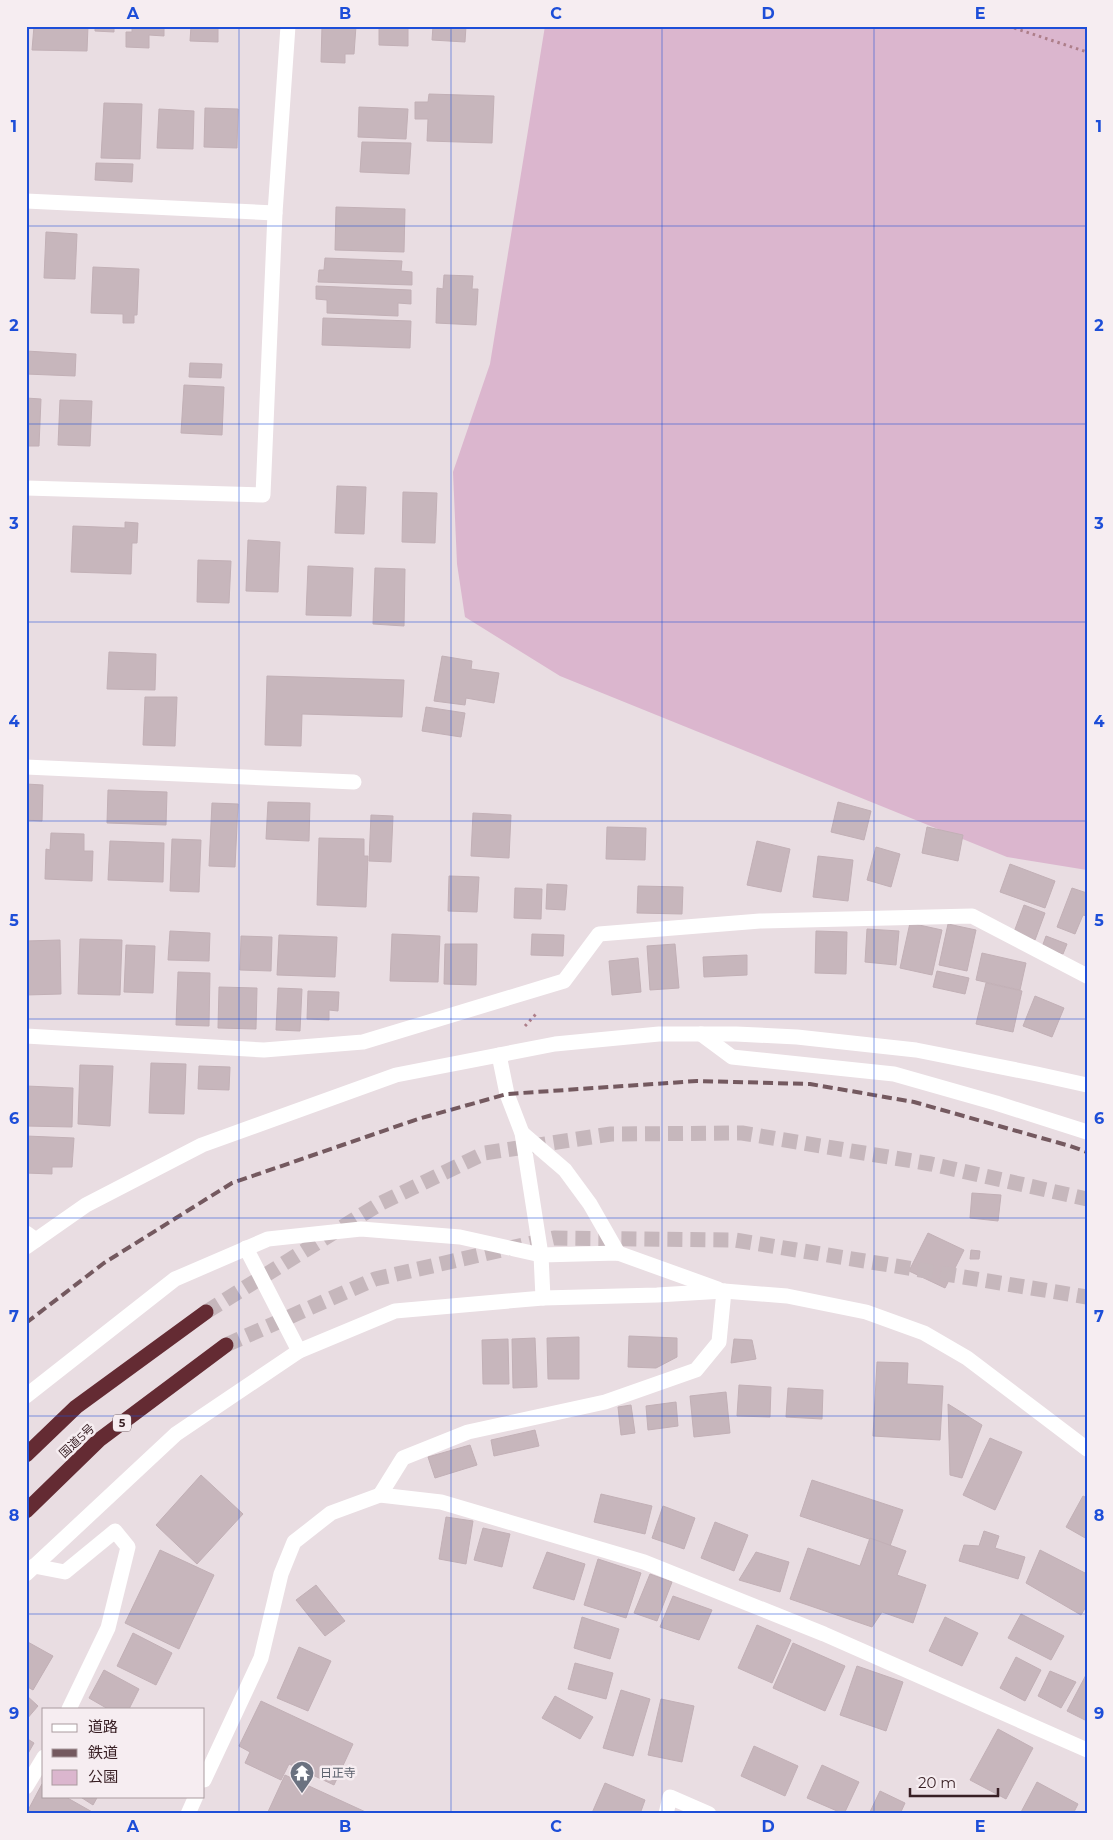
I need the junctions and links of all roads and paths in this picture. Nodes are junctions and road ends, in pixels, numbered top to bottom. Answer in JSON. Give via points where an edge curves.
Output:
{"nodes":[{"id":1,"x":288,"y":26,"type":"edge"},
{"id":2,"x":1008,"y":26,"type":"edge"},
{"id":3,"x":1087,"y":52,"type":"edge"},
{"id":4,"x":26,"y":201,"type":"edge"},
{"id":5,"x":275,"y":213,"type":"junction"},
{"id":6,"x":26,"y":488,"type":"edge"},
{"id":7,"x":26,"y":767,"type":"edge"},
{"id":8,"x":354,"y":782,"type":"dead end"},
{"id":9,"x":1087,"y":976,"type":"edge"},
{"id":10,"x":701,"y":1034,"type":"junction"},
{"id":11,"x":26,"y":1036,"type":"edge"},
{"id":12,"x":499,"y":1056,"type":"junction"},
{"id":13,"x":1087,"y":1085,"type":"edge"},
{"id":14,"x":1087,"y":1132,"type":"edge"},
{"id":15,"x":522,"y":1133,"type":"junction"},
{"id":16,"x":29,"y":1240,"type":"edge"},
{"id":17,"x":246,"y":1248,"type":"junction"},
{"id":18,"x":618,"y":1253,"type":"junction"},
{"id":19,"x":541,"y":1255,"type":"junction"},
{"id":20,"x":724,"y":1291,"type":"junction"},
{"id":21,"x":543,"y":1298,"type":"junction"},
{"id":22,"x":206,"y":1312,"type":"tunnel mouth"},
{"id":23,"x":226,"y":1345,"type":"tunnel mouth"},
{"id":24,"x":299,"y":1351,"type":"junction"},
{"id":25,"x":26,"y":1396,"type":"edge"},
{"id":26,"x":1087,"y":1449,"type":"edge"},
{"id":27,"x":26,"y":1455,"type":"edge"},
{"id":28,"x":380,"y":1495,"type":"junction"},
{"id":29,"x":26,"y":1511,"type":"edge"},
{"id":30,"x":30,"y":1570,"type":"edge"},
{"id":31,"x":69,"y":1708,"type":"edge"},
{"id":32,"x":1087,"y":1750,"type":"edge"},
{"id":33,"x":42,"y":1760,"type":"edge"},
{"id":34,"x":205,"y":1778,"type":"edge"},
{"id":35,"x":26,"y":1787,"type":"edge"},
{"id":36,"x":195,"y":1798,"type":"edge"},
{"id":37,"x":188,"y":1814,"type":"edge"},
{"id":38,"x":666,"y":1814,"type":"edge"},
{"id":39,"x":709,"y":1814,"type":"edge"}],
"edges":[{"from":1,"to":5,"type":"street"},
{"from":2,"to":3,"type":"path"},
{"from":4,"to":5,"type":"street"},
{"from":5,"to":6,"type":"street","via":[[264,495]]},
{"from":7,"to":8,"type":"street"},
{"from":9,"to":11,"type":"street","via":[[972,916],[760,921],[599,934],[564,981],[363,1042],[264,1050]]},
{"from":10,"to":12,"type":"street","via":[[659,1034],[556,1044]]},
{"from":10,"to":13,"type":"street","via":[[797,1037],[916,1050]]},
{"from":10,"to":14,"type":"street","via":[[732,1057],[894,1074]]},
{"from":12,"to":15,"type":"street","via":[[507,1094]]},
{"from":12,"to":16,"type":"street","via":[[396,1075],[202,1145],[86,1205]]},
{"from":15,"to":18,"type":"street","via":[[565,1170],[590,1204]]},
{"from":15,"to":19,"type":"street"},
{"from":17,"to":19,"type":"street","via":[[268,1238],[361,1229],[460,1237]]},
{"from":17,"to":24,"type":"street"},
{"from":17,"to":25,"type":"street","via":[[176,1279]]},
{"from":18,"to":19,"type":"street"},
{"from":18,"to":20,"type":"street"},
{"from":19,"to":21,"type":"street"},
{"from":20,"to":21,"type":"street"},
{"from":20,"to":26,"type":"street","via":[[787,1296],[866,1312],[924,1332],[967,1358]]},
{"from":20,"to":28,"type":"street","via":[[719,1342],[696,1370],[605,1402],[468,1432],[403,1458]]},
{"from":21,"to":24,"type":"street","via":[[394,1311]]},
{"from":22,"to":27,"type":"highway","name":"国道5号","via":[[76,1407]]},
{"from":23,"to":29,"type":"highway","name":"国道5号","number":"5","via":[[99,1440]]},
{"from":24,"to":30,"type":"street","via":[[176,1434]]},
{"from":28,"to":32,"type":"street","via":[[441,1502],[644,1562],[824,1634]]},
{"from":28,"to":34,"type":"street","via":[[331,1513],[294,1542],[282,1574],[262,1658]]},
{"from":30,"to":31,"type":"street","via":[[65,1572],[115,1531],[128,1547],[108,1628]]},
{"from":33,"to":35,"type":"street"},
{"from":36,"to":37,"type":"street"},
{"from":38,"to":39,"type":"street","via":[[670,1797]]}]}
